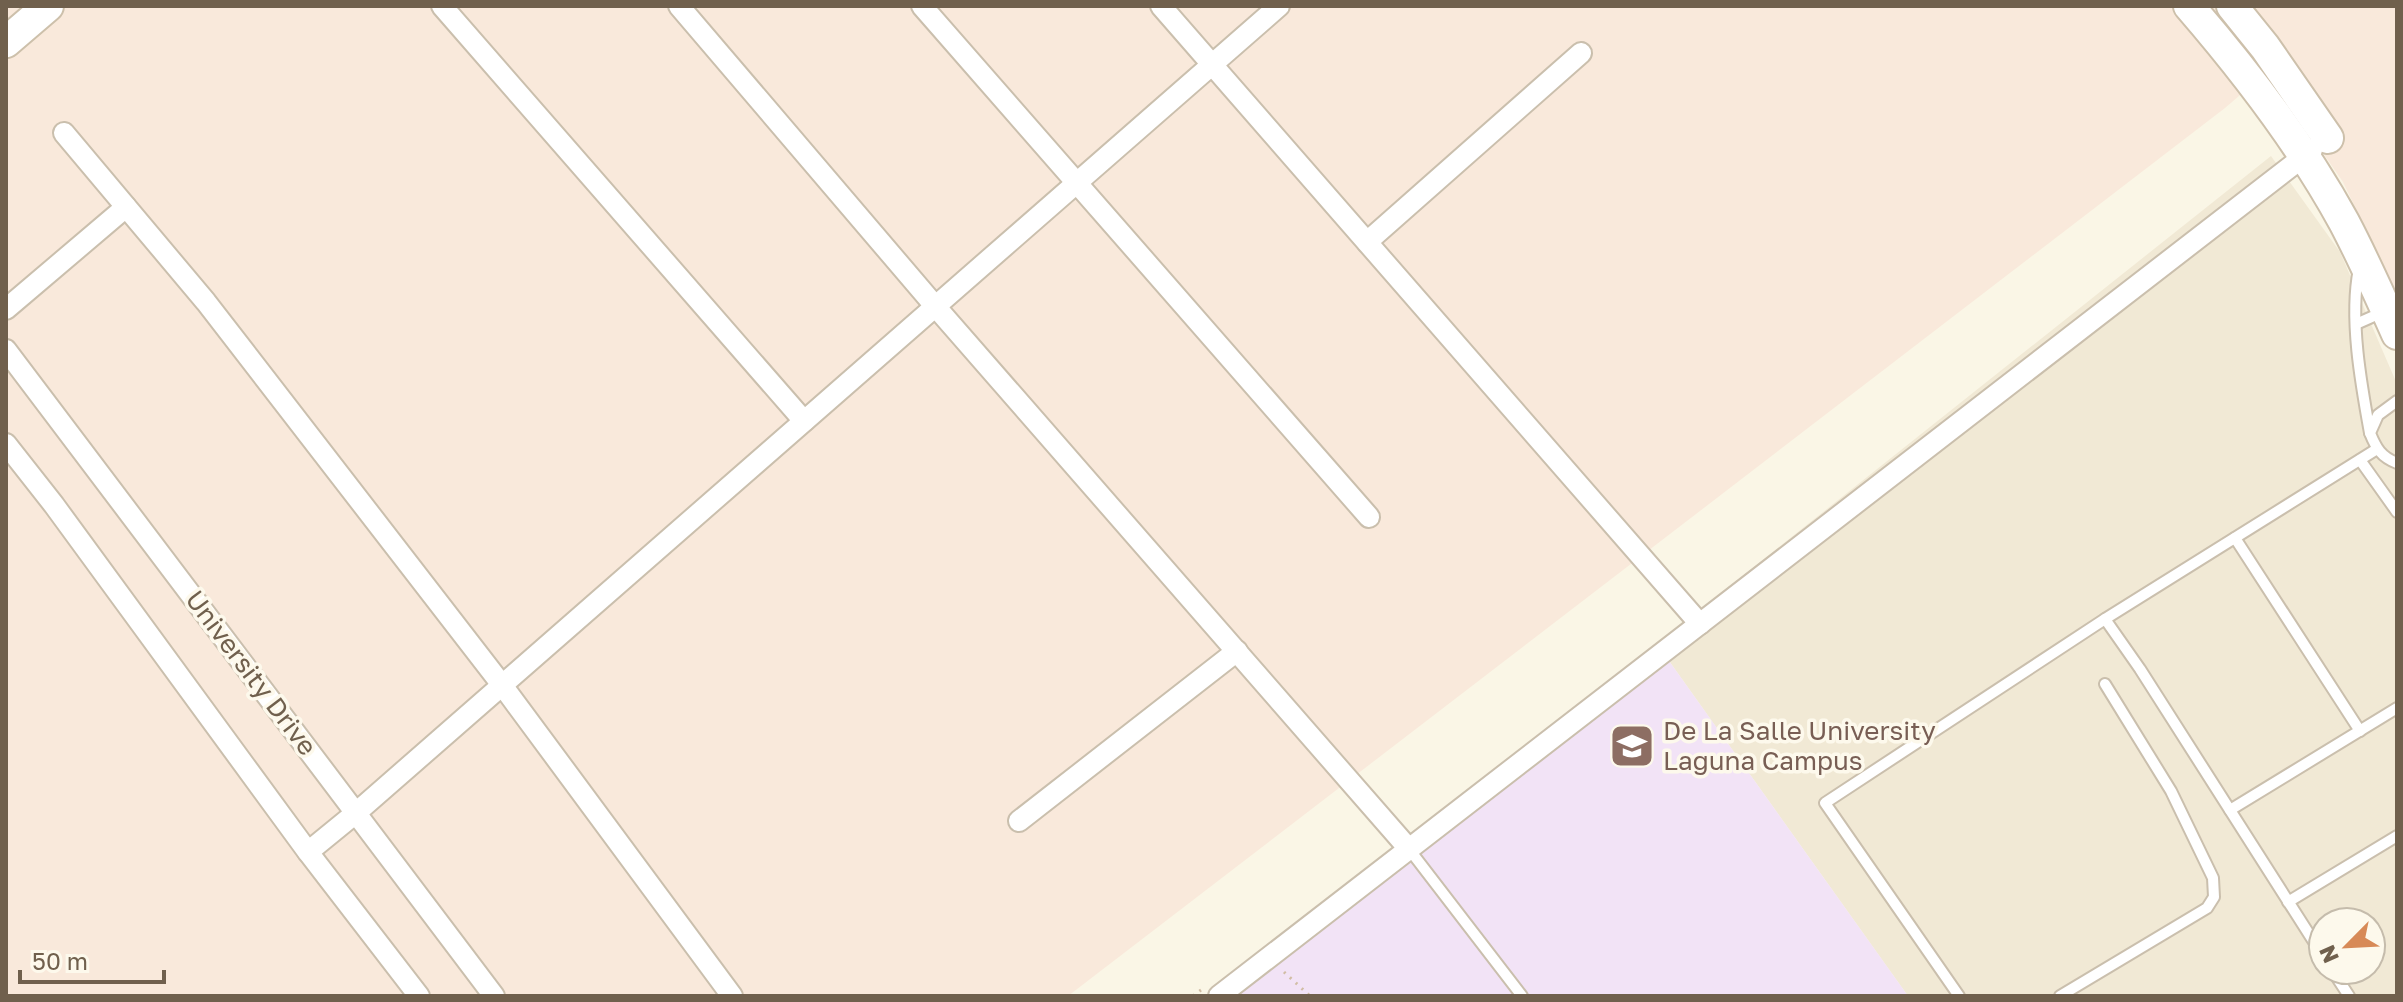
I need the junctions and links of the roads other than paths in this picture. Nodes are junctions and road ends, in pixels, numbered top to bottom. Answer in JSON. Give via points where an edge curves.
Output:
{"nodes":[{"id":1,"x":48,"y":6,"type":"edge"},
{"id":2,"x":442,"y":6,"type":"edge"},
{"id":3,"x":679,"y":6,"type":"edge"},
{"id":4,"x":922,"y":6,"type":"edge"},
{"id":5,"x":1161,"y":6,"type":"edge"},
{"id":6,"x":1279,"y":6,"type":"edge"},
{"id":7,"x":2189,"y":6,"type":"edge"},
{"id":8,"x":2232,"y":6,"type":"edge"},
{"id":9,"x":6,"y":42,"type":"edge"},
{"id":10,"x":1581,"y":53,"type":"dead end"},
{"id":11,"x":1212,"y":64,"type":"junction"},
{"id":12,"x":64,"y":133,"type":"dead end"},
{"id":13,"x":2328,"y":138,"type":"joint"},
{"id":14,"x":2303,"y":156,"type":"junction"},
{"id":15,"x":1076,"y":182,"type":"junction"},
{"id":16,"x":126,"y":207,"type":"junction"},
{"id":17,"x":1367,"y":242,"type":"junction"},
{"id":18,"x":2362,"y":257,"type":"junction"},
{"id":19,"x":935,"y":306,"type":"junction"},
{"id":20,"x":6,"y":309,"type":"edge"},
{"id":21,"x":2392,"y":322,"type":"edge"},
{"id":22,"x":2356,"y":324,"type":"junction"},
{"id":23,"x":6,"y":350,"type":"edge"},
{"id":24,"x":2397,"y":401,"type":"edge"},
{"id":25,"x":804,"y":421,"type":"junction"},
{"id":26,"x":2370,"y":433,"type":"junction"},
{"id":27,"x":6,"y":444,"type":"edge"},
{"id":28,"x":2377,"y":449,"type":"junction"},
{"id":29,"x":2360,"y":460,"type":"junction"},
{"id":30,"x":2397,"y":463,"type":"edge"},
{"id":31,"x":2397,"y":512,"type":"edge"},
{"id":32,"x":1369,"y":517,"type":"dead end"},
{"id":33,"x":2235,"y":538,"type":"junction"},
{"id":34,"x":2105,"y":619,"type":"junction"},
{"id":35,"x":1700,"y":624,"type":"junction"},
{"id":36,"x":1237,"y":651,"type":"junction"},
{"id":37,"x":2105,"y":684,"type":"dead end"},
{"id":38,"x":502,"y":685,"type":"junction"},
{"id":39,"x":2397,"y":708,"type":"edge"},
{"id":40,"x":2360,"y":731,"type":"junction"},
{"id":41,"x":2230,"y":810,"type":"junction"},
{"id":42,"x":357,"y":812,"type":"junction"},
{"id":43,"x":1019,"y":821,"type":"dead end"},
{"id":44,"x":2397,"y":836,"type":"edge"},
{"id":45,"x":1409,"y":849,"type":"junction"},
{"id":46,"x":308,"y":852,"type":"junction"},
{"id":47,"x":2288,"y":902,"type":"junction"},
{"id":48,"x":2307,"y":931,"type":"edge"},
{"id":49,"x":419,"y":996,"type":"edge"},
{"id":50,"x":494,"y":996,"type":"edge"},
{"id":51,"x":732,"y":996,"type":"edge"},
{"id":52,"x":1219,"y":996,"type":"edge"},
{"id":53,"x":1522,"y":996,"type":"edge"},
{"id":54,"x":1959,"y":996,"type":"edge"},
{"id":55,"x":2060,"y":996,"type":"edge"}],
"edges":[{"from":1,"to":9,"type":"street"},
{"from":2,"to":25,"type":"street"},
{"from":3,"to":19,"type":"street"},
{"from":4,"to":15,"type":"street"},
{"from":5,"to":11,"type":"street"},
{"from":6,"to":11,"type":"street"},
{"from":7,"to":14,"type":"street"},
{"from":8,"to":13,"type":"street"},
{"from":10,"to":17,"type":"street"},
{"from":11,"to":15,"type":"street"},
{"from":11,"to":17,"type":"street"},
{"from":12,"to":16,"type":"street"},
{"from":13,"to":14,"type":"street"},
{"from":14,"to":18,"type":"street"},
{"from":14,"to":35,"type":"street"},
{"from":15,"to":19,"type":"street"},
{"from":15,"to":32,"type":"street"},
{"from":16,"to":20,"type":"street"},
{"from":16,"to":38,"type":"street","via":[[206,302]]},
{"from":17,"to":35,"type":"street"},
{"from":18,"to":21,"type":"street"},
{"from":18,"to":22,"type":"lane"},
{"from":19,"to":25,"type":"street"},
{"from":19,"to":36,"type":"street"},
{"from":21,"to":22,"type":"lane"},
{"from":22,"to":26,"type":"lane","via":[[2360,387]]},
{"from":23,"to":42,"type":"street","name":"University Drive"},
{"from":24,"to":26,"type":"lane","via":[[2378,415]]},
{"from":25,"to":38,"type":"street"},
{"from":26,"to":28,"type":"lane"},
{"from":27,"to":46,"type":"street"},
{"from":28,"to":29,"type":"lane"},
{"from":28,"to":30,"type":"lane"},
{"from":29,"to":31,"type":"lane"},
{"from":29,"to":33,"type":"lane"},
{"from":33,"to":34,"type":"lane"},
{"from":33,"to":40,"type":"lane"},
{"from":34,"to":41,"type":"lane"},
{"from":34,"to":54,"type":"lane","via":[[1825,803]]},
{"from":35,"to":45,"type":"street"},
{"from":36,"to":43,"type":"street"},
{"from":36,"to":45,"type":"street"},
{"from":37,"to":55,"type":"lane","via":[[2171,791],[2213,878],[2214,897],[2207,908]]},
{"from":38,"to":42,"type":"street"},
{"from":38,"to":51,"type":"street"},
{"from":39,"to":40,"type":"lane"},
{"from":40,"to":41,"type":"lane"},
{"from":41,"to":47,"type":"lane"},
{"from":42,"to":46,"type":"street"},
{"from":42,"to":50,"type":"street","name":"University Drive"},
{"from":44,"to":47,"type":"lane"},
{"from":45,"to":52,"type":"street"},
{"from":45,"to":53,"type":"lane"},
{"from":46,"to":49,"type":"street"},
{"from":47,"to":48,"type":"lane"}]}
